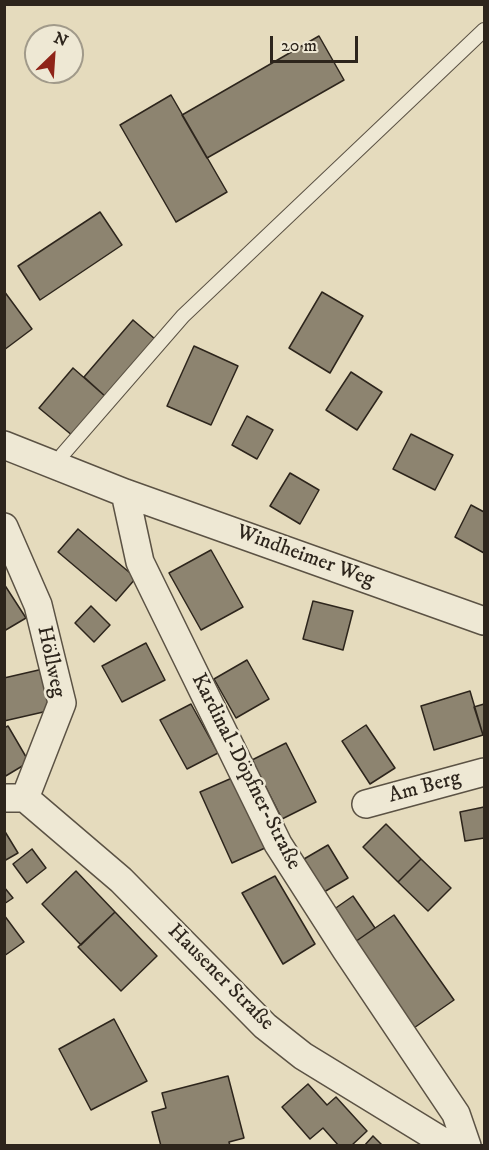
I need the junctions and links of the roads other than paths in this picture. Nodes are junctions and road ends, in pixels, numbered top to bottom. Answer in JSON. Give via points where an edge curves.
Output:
{"nodes":[{"id":1,"x":484,"y":30,"type":"edge"},
{"id":2,"x":4,"y":445,"type":"edge"},
{"id":3,"x":58,"y":466,"type":"junction"},
{"id":4,"x":125,"y":493,"type":"junction"},
{"id":5,"x":4,"y":527,"type":"edge"},
{"id":6,"x":484,"y":621,"type":"edge"},
{"id":7,"x":484,"y":772,"type":"edge"},
{"id":8,"x":15,"y":798,"type":"edge"},
{"id":9,"x":366,"y":804,"type":"dead end"},
{"id":10,"x":450,"y":1146,"type":"edge"},
{"id":11,"x":467,"y":1146,"type":"edge"}],
"edges":[{"from":1,"to":3,"type":"lane","via":[[183,316],[63,454]]},
{"from":2,"to":3,"type":"street"},
{"from":3,"to":4,"type":"street"},
{"from":4,"to":6,"type":"street","name":"Windheimer Weg"},
{"from":4,"to":11,"type":"street","name":"Kardinal-Döpfner-Straße","via":[[140,562],[278,844],[456,1113]]},
{"from":5,"to":8,"type":"street","name":"Höllweg","via":[[38,605],[62,703]]},
{"from":7,"to":9,"type":"street","name":"Am Berg"},
{"from":8,"to":10,"type":"street","name":"Hausener Straße","via":[[121,879],[266,1026],[303,1056]]}]}
